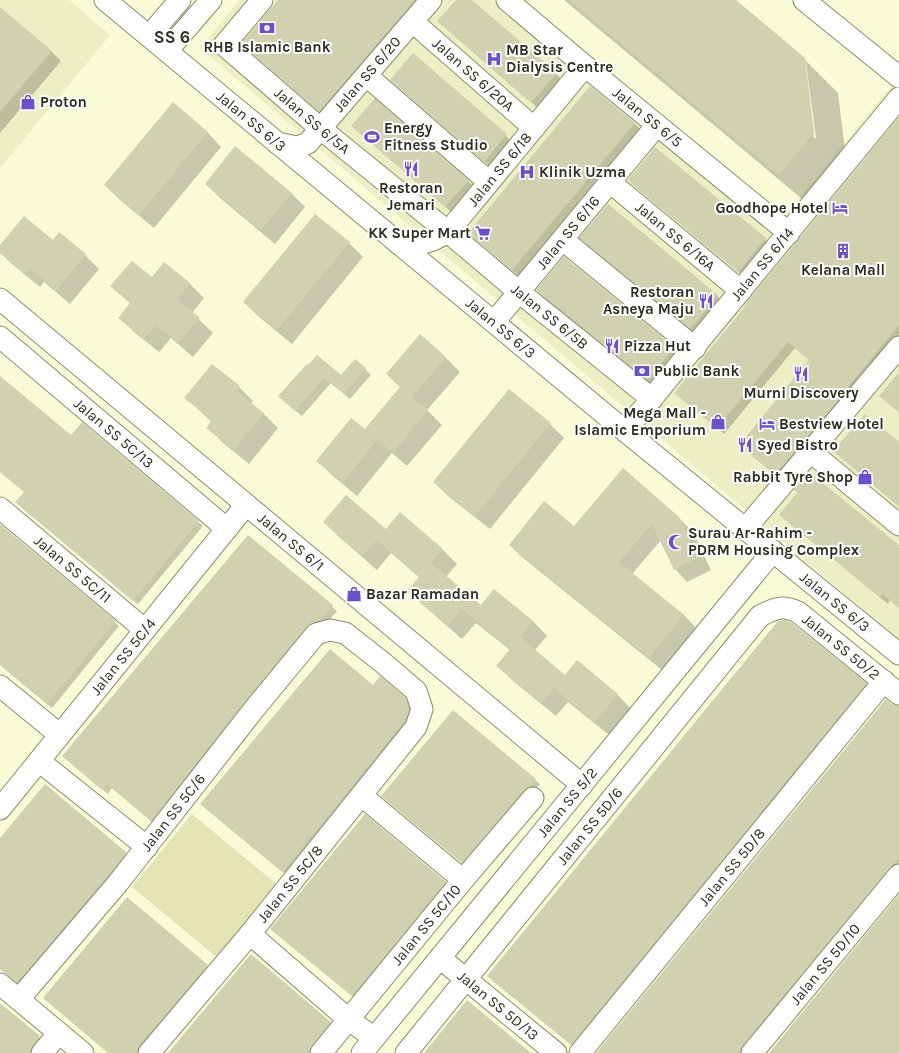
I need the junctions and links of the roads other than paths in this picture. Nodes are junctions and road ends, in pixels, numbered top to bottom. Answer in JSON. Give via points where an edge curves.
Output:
{"nodes":[{"id":1,"x":105,"y":0,"type":"edge"},
{"id":2,"x":180,"y":0,"type":"edge"},
{"id":3,"x":211,"y":0,"type":"edge"},
{"id":4,"x":262,"y":0,"type":"edge"},
{"id":5,"x":431,"y":0,"type":"edge"},
{"id":6,"x":507,"y":0,"type":"edge"},
{"id":7,"x":804,"y":0,"type":"edge"},
{"id":8,"x":412,"y":22,"type":"junction"},
{"id":9,"x":149,"y":36,"type":"junction"},
{"id":10,"x":167,"y":51,"type":"junction"},
{"id":11,"x":586,"y":66,"type":"junction"},
{"id":12,"x":367,"y":76,"type":"junction"},
{"id":13,"x":899,"y":77,"type":"edge"},
{"id":14,"x":899,"y":98,"type":"edge"},
{"id":15,"x":658,"y":125,"type":"junction"},
{"id":16,"x":534,"y":128,"type":"junction"},
{"id":17,"x":321,"y":129,"type":"junction"},
{"id":18,"x":278,"y":143,"type":"junction"},
{"id":19,"x":489,"y":182,"type":"junction"},
{"id":20,"x":610,"y":182,"type":"junction"},
{"id":21,"x":448,"y":232,"type":"junction"},
{"id":22,"x":789,"y":233,"type":"junction"},
{"id":23,"x":562,"y":240,"type":"junction"},
{"id":24,"x":398,"y":243,"type":"junction"},
{"id":25,"x":741,"y":291,"type":"junction"},
{"id":26,"x":519,"y":292,"type":"junction"},
{"id":27,"x":0,"y":299,"type":"edge"},
{"id":28,"x":494,"y":322,"type":"junction"},
{"id":29,"x":0,"y":337,"type":"edge"},
{"id":30,"x":899,"y":347,"type":"edge"},
{"id":31,"x":694,"y":348,"type":"junction"},
{"id":32,"x":652,"y":400,"type":"junction"},
{"id":33,"x":625,"y":431,"type":"junction"},
{"id":34,"x":811,"y":452,"type":"junction"},
{"id":35,"x":246,"y":505,"type":"junction"},
{"id":36,"x":0,"y":508,"type":"edge"},
{"id":37,"x":899,"y":526,"type":"edge"},
{"id":38,"x":227,"y":529,"type":"junction"},
{"id":39,"x":745,"y":529,"type":"junction"},
{"id":40,"x":773,"y":551,"type":"junction"},
{"id":41,"x":780,"y":608,"type":"joint"},
{"id":42,"x":146,"y":630,"type":"junction"},
{"id":43,"x":330,"y":630,"type":"joint"},
{"id":44,"x":899,"y":654,"type":"edge"},
{"id":45,"x":0,"y":686,"type":"edge"},
{"id":46,"x":892,"y":688,"type":"edge"},
{"id":47,"x":60,"y":735,"type":"junction"},
{"id":48,"x":39,"y":761,"type":"junction"},
{"id":49,"x":582,"y":784,"type":"junction"},
{"id":50,"x":362,"y":796,"type":"junction"},
{"id":51,"x":533,"y":798,"type":"dead end"},
{"id":52,"x":0,"y":809,"type":"edge"},
{"id":53,"x":147,"y":847,"type":"junction"},
{"id":54,"x":899,"y":875,"type":"edge"},
{"id":55,"x":463,"y":880,"type":"junction"},
{"id":56,"x":250,"y":934,"type":"junction"},
{"id":57,"x":440,"y":958,"type":"junction"},
{"id":58,"x":466,"y":979,"type":"junction"},
{"id":59,"x":0,"y":984,"type":"edge"},
{"id":60,"x":19,"y":999,"type":"junction"},
{"id":61,"x":348,"y":1019,"type":"junction"},
{"id":62,"x":59,"y":1033,"type":"junction"},
{"id":63,"x":368,"y":1046,"type":"edge"},
{"id":64,"x":42,"y":1053,"type":"edge"},
{"id":65,"x":83,"y":1053,"type":"edge"},
{"id":66,"x":149,"y":1053,"type":"edge"},
{"id":67,"x":320,"y":1053,"type":"edge"},
{"id":68,"x":406,"y":1053,"type":"edge"},
{"id":69,"x":556,"y":1053,"type":"edge"},
{"id":70,"x":580,"y":1053,"type":"edge"},
{"id":71,"x":752,"y":1053,"type":"edge"}],
"edges":[{"from":1,"to":9,"type":"street","name":"Jalan SS 6/3"},
{"from":2,"to":9,"type":"street"},
{"from":3,"to":10,"type":"street"},
{"from":4,"to":17,"type":"street","name":"Jalan SS 6/5A","via":[[224,45]]},
{"from":5,"to":8,"type":"street","name":"Jalan SS 6/20"},
{"from":6,"to":11,"type":"street","name":"Jalan SS 6/5"},
{"from":7,"to":13,"type":"street"},
{"from":8,"to":12,"type":"street","name":"Jalan SS 6/20"},
{"from":8,"to":16,"type":"street","name":"Jalan SS 6/20A"},
{"from":9,"to":10,"type":"street","name":"Jalan SS 6/3"},
{"from":10,"to":18,"type":"street","name":"Jalan SS 6/3"},
{"from":11,"to":15,"type":"street","name":"Jalan SS 6/5"},
{"from":11,"to":16,"type":"street","name":"Jalan SS 6/18"},
{"from":12,"to":17,"type":"street","name":"Jalan SS 6/20"},
{"from":12,"to":19,"type":"street"},
{"from":14,"to":22,"type":"street","name":"Jalan SS 6/14"},
{"from":15,"to":20,"type":"street","name":"Jalan SS 6/16"},
{"from":15,"to":22,"type":"street","name":"Jalan SS 6/5"},
{"from":16,"to":19,"type":"street","name":"Jalan SS 6/18"},
{"from":17,"to":18,"type":"street","name":"Jalan SS 6/20","via":[[308,143],[297,146]]},
{"from":17,"to":21,"type":"street","name":"Jalan SS 6/5A"},
{"from":18,"to":24,"type":"street","name":"Jalan SS 6/3"},
{"from":19,"to":21,"type":"street","name":"Jalan SS 6/18"},
{"from":20,"to":23,"type":"street","name":"Jalan SS 6/16"},
{"from":20,"to":25,"type":"street","name":"Jalan SS 6/16A"},
{"from":21,"to":24,"type":"street","name":"Jalan SS 6/18","via":[[417,245]]},
{"from":21,"to":26,"type":"street","name":"Jalan SS 6/5B"},
{"from":22,"to":25,"type":"street","name":"Jalan SS 6/14"},
{"from":23,"to":26,"type":"street","name":"Jalan SS 6/16"},
{"from":23,"to":31,"type":"street"},
{"from":24,"to":28,"type":"street","name":"Jalan SS 6/3"},
{"from":25,"to":31,"type":"street","name":"Jalan SS 6/14"},
{"from":26,"to":28,"type":"street","name":"Jalan SS 6/16"},
{"from":26,"to":32,"type":"street","name":"Jalan SS 6/5B"},
{"from":27,"to":35,"type":"street","name":"Jalan SS 6/1"},
{"from":28,"to":33,"type":"street","name":"Jalan SS 6/3"},
{"from":29,"to":38,"type":"street","name":"Jalan SS 5C/13"},
{"from":30,"to":34,"type":"street"},
{"from":31,"to":32,"type":"street","name":"Jalan SS 6/14"},
{"from":32,"to":33,"type":"street","name":"Jalan SS 6/14"},
{"from":33,"to":39,"type":"street","name":"Jalan SS 6/3"},
{"from":34,"to":37,"type":"street"},
{"from":34,"to":39,"type":"street"},
{"from":35,"to":38,"type":"street","name":"Jalan SS 5C/4"},
{"from":35,"to":49,"type":"street","name":"Jalan SS 6/1"},
{"from":36,"to":42,"type":"street","name":"Jalan SS 5C/11"},
{"from":38,"to":42,"type":"street","name":"Jalan SS 5C/4"},
{"from":39,"to":40,"type":"street","name":"Jalan SS 6/3"},
{"from":40,"to":44,"type":"street","name":"Jalan SS 6/3"},
{"from":40,"to":49,"type":"street","name":"Jalan SS 5/2"},
{"from":41,"to":46,"type":"street","name":"Jalan SS 5D/2","via":[[798,612]]},
{"from":41,"to":58,"type":"street","name":"Jalan SS 5D/6","via":[[760,616]]},
{"from":42,"to":47,"type":"street","name":"Jalan SS 5C/4"},
{"from":43,"to":50,"type":"street","name":"Jalan SS 5C/8","via":[[345,633],[382,662],[416,692],[422,709],[416,727]]},
{"from":43,"to":53,"type":"street","name":"Jalan SS 5C/6","via":[[316,634]]},
{"from":45,"to":47,"type":"street"},
{"from":46,"to":70,"type":"street","name":"Jalan SS 5D/8"},
{"from":47,"to":48,"type":"street","name":"Jalan SS 5C/4"},
{"from":48,"to":52,"type":"street","name":"Jalan SS 5C/4"},
{"from":48,"to":53,"type":"street"},
{"from":49,"to":57,"type":"street","name":"Jalan SS 5/2"},
{"from":50,"to":55,"type":"street"},
{"from":50,"to":56,"type":"street","name":"Jalan SS 5C/8"},
{"from":51,"to":55,"type":"street","name":"Jalan SS 5C/10"},
{"from":53,"to":60,"type":"street","name":"Jalan SS 5C/6"},
{"from":54,"to":71,"type":"street","name":"Jalan SS 5D/10"},
{"from":55,"to":61,"type":"street","name":"Jalan SS 5C/10"},
{"from":56,"to":61,"type":"street"},
{"from":56,"to":66,"type":"street","name":"Jalan SS 5C/8"},
{"from":57,"to":58,"type":"street","name":"Jalan SS 5D/13"},
{"from":57,"to":63,"type":"street","name":"Jalan SS 5/2"},
{"from":58,"to":68,"type":"street","name":"Jalan SS 5D/6"},
{"from":58,"to":69,"type":"street","name":"Jalan SS 5D/13"},
{"from":59,"to":60,"type":"street"},
{"from":60,"to":62,"type":"street"},
{"from":61,"to":63,"type":"street"},
{"from":61,"to":67,"type":"street","name":"Jalan SS 5C/10"},
{"from":62,"to":64,"type":"street"},
{"from":62,"to":65,"type":"street"}]}
